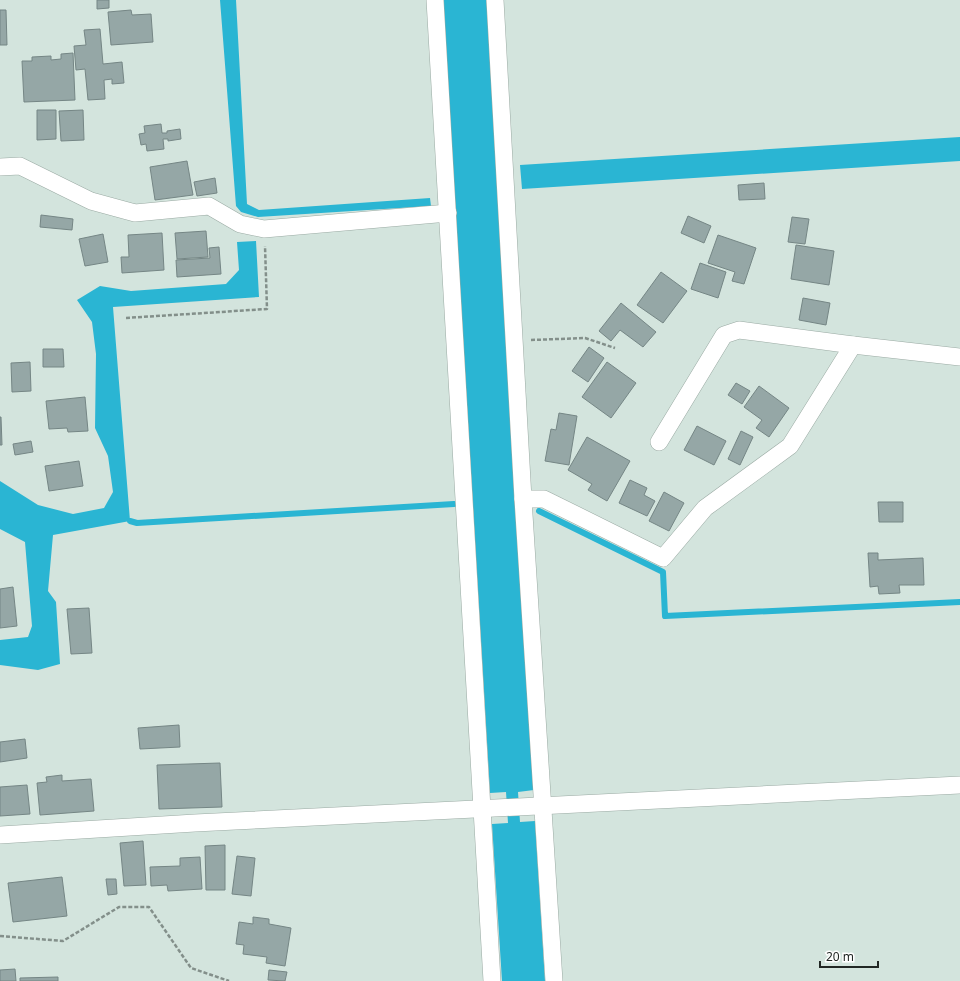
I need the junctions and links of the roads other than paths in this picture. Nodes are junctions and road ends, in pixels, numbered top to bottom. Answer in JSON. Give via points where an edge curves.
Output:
{"nodes":[{"id":1,"x":435,"y":0,"type":"edge"},
{"id":2,"x":495,"y":0,"type":"edge"},
{"id":3,"x":0,"y":167,"type":"edge"},
{"id":4,"x":448,"y":213,"type":"junction"},
{"id":5,"x":853,"y":345,"type":"junction"},
{"id":6,"x":960,"y":357,"type":"edge"},
{"id":7,"x":659,"y":442,"type":"dead end"},
{"id":8,"x":523,"y":499,"type":"junction"},
{"id":9,"x":960,"y":785,"type":"edge"},
{"id":10,"x":543,"y":806,"type":"junction"},
{"id":11,"x":483,"y":809,"type":"junction"},
{"id":12,"x":0,"y":834,"type":"edge"},
{"id":13,"x":492,"y":981,"type":"edge"},
{"id":14,"x":554,"y":981,"type":"edge"}],
"edges":[{"from":1,"to":4,"type":"street"},
{"from":2,"to":8,"type":"street"},
{"from":3,"to":4,"type":"street","via":[[20,166],[91,201],[135,212],[209,206],[240,224],[264,229]]},
{"from":4,"to":11,"type":"street"},
{"from":5,"to":6,"type":"street"},
{"from":5,"to":7,"type":"street","via":[[739,330],[724,335]]},
{"from":5,"to":8,"type":"street","via":[[790,446],[705,508],[663,558],[544,499]]},
{"from":8,"to":10,"type":"street"},
{"from":9,"to":10,"type":"street"},
{"from":10,"to":11,"type":"street"},
{"from":10,"to":14,"type":"street"},
{"from":11,"to":12,"type":"street"},
{"from":11,"to":13,"type":"street"}]}
